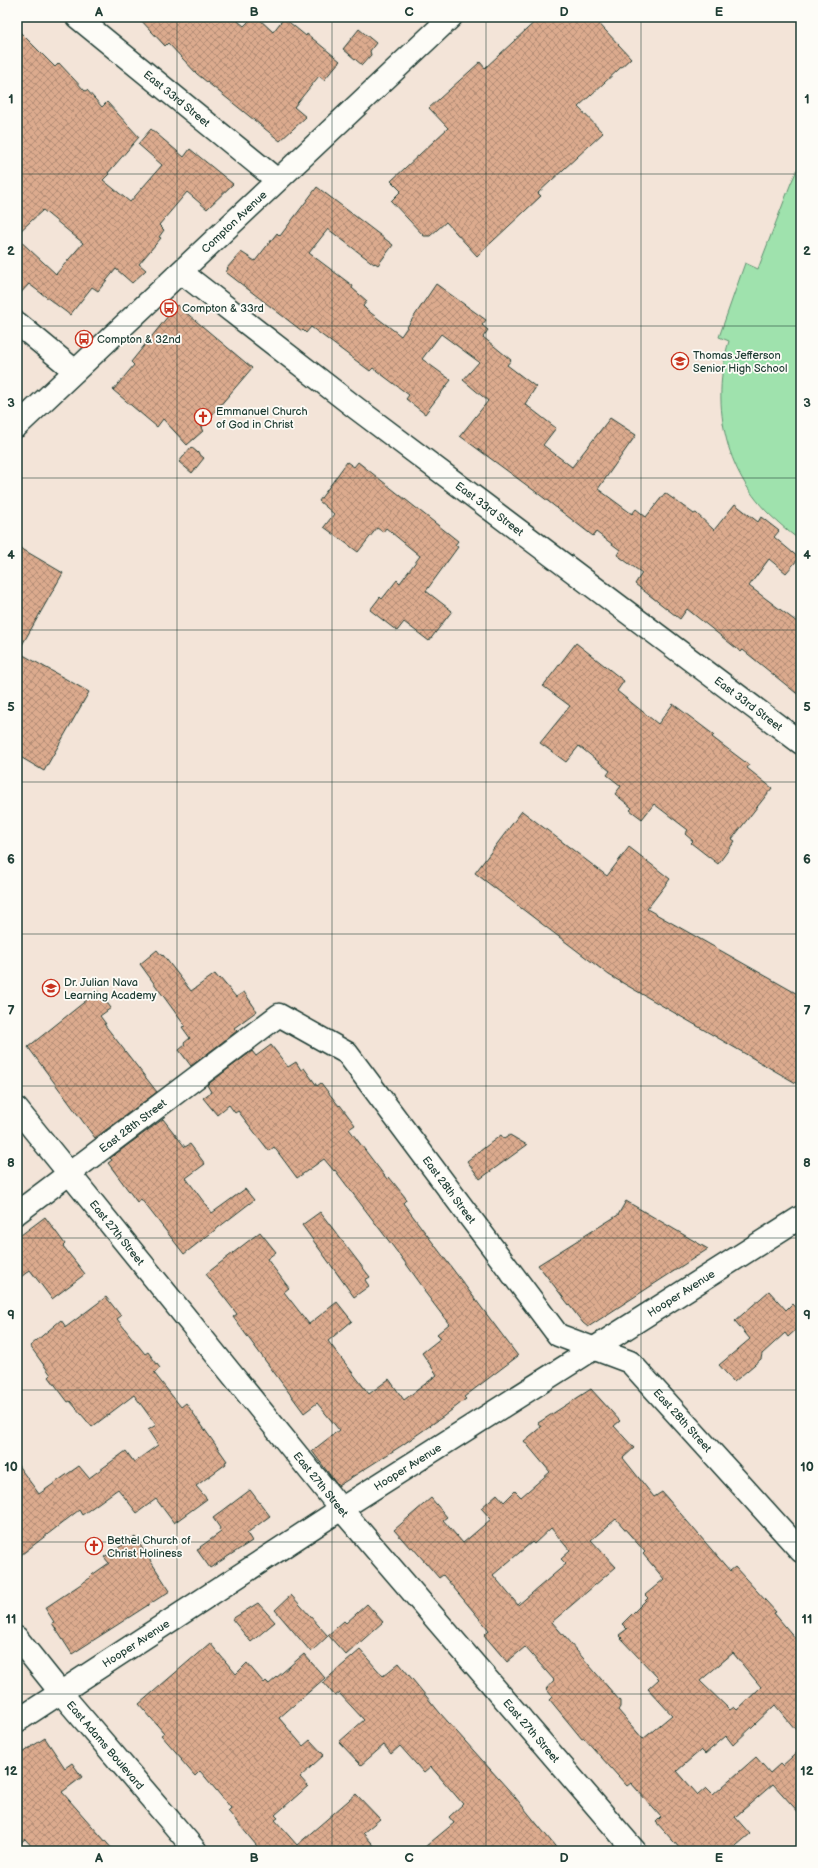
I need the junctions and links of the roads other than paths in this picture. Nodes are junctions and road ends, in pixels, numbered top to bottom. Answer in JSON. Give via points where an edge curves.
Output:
{"nodes":[{"id":1,"x":77,"y":17,"type":"edge"},
{"id":2,"x":451,"y":17,"type":"edge"},
{"id":3,"x":277,"y":180,"type":"junction"},
{"id":4,"x":181,"y":272,"type":"junction"},
{"id":5,"x":17,"y":323,"type":"edge"},
{"id":6,"x":75,"y":371,"type":"junction"},
{"id":7,"x":17,"y":426,"type":"edge"},
{"id":8,"x":801,"y":743,"type":"edge"},
{"id":9,"x":17,"y":1109,"type":"edge"},
{"id":10,"x":69,"y":1174,"type":"junction"},
{"id":11,"x":17,"y":1213,"type":"edge"},
{"id":12,"x":801,"y":1217,"type":"edge"},
{"id":13,"x":593,"y":1348,"type":"junction"},
{"id":14,"x":341,"y":1509,"type":"junction"},
{"id":15,"x":801,"y":1551,"type":"edge"},
{"id":16,"x":17,"y":1638,"type":"edge"},
{"id":17,"x":60,"y":1693,"type":"junction"},
{"id":18,"x":17,"y":1721,"type":"edge"},
{"id":19,"x":196,"y":1851,"type":"edge"},
{"id":20,"x":635,"y":1851,"type":"edge"}],
"edges":[{"from":1,"to":3,"type":"street","name":"East 33rd Street"},
{"from":2,"to":3,"type":"street","name":"Compton Avenue"},
{"from":3,"to":4,"type":"street","name":"Compton Avenue"},
{"from":4,"to":6,"type":"street","name":"Compton Avenue"},
{"from":4,"to":8,"type":"street","name":"East 33rd Street","via":[[356,408]]},
{"from":5,"to":6,"type":"street"},
{"from":6,"to":7,"type":"street","name":"Compton Avenue"},
{"from":9,"to":10,"type":"street","name":"East 27th Street"},
{"from":10,"to":11,"type":"street"},
{"from":10,"to":13,"type":"street","name":"East 28th Street","via":[[279,1015],[347,1053],[558,1334]]},
{"from":10,"to":14,"type":"street","name":"East 27th Street"},
{"from":12,"to":13,"type":"street","name":"Hooper Avenue"},
{"from":13,"to":14,"type":"street","name":"Hooper Avenue"},
{"from":13,"to":15,"type":"street","name":"East 28th Street","via":[[630,1362]]},
{"from":14,"to":17,"type":"street","name":"Hooper Avenue"},
{"from":14,"to":20,"type":"street","name":"East 27th Street"},
{"from":16,"to":17,"type":"street","name":"East Adams Boulevard"},
{"from":17,"to":18,"type":"street","name":"Hooper Avenue"},
{"from":17,"to":19,"type":"street","name":"East Adams Boulevard"}]}
